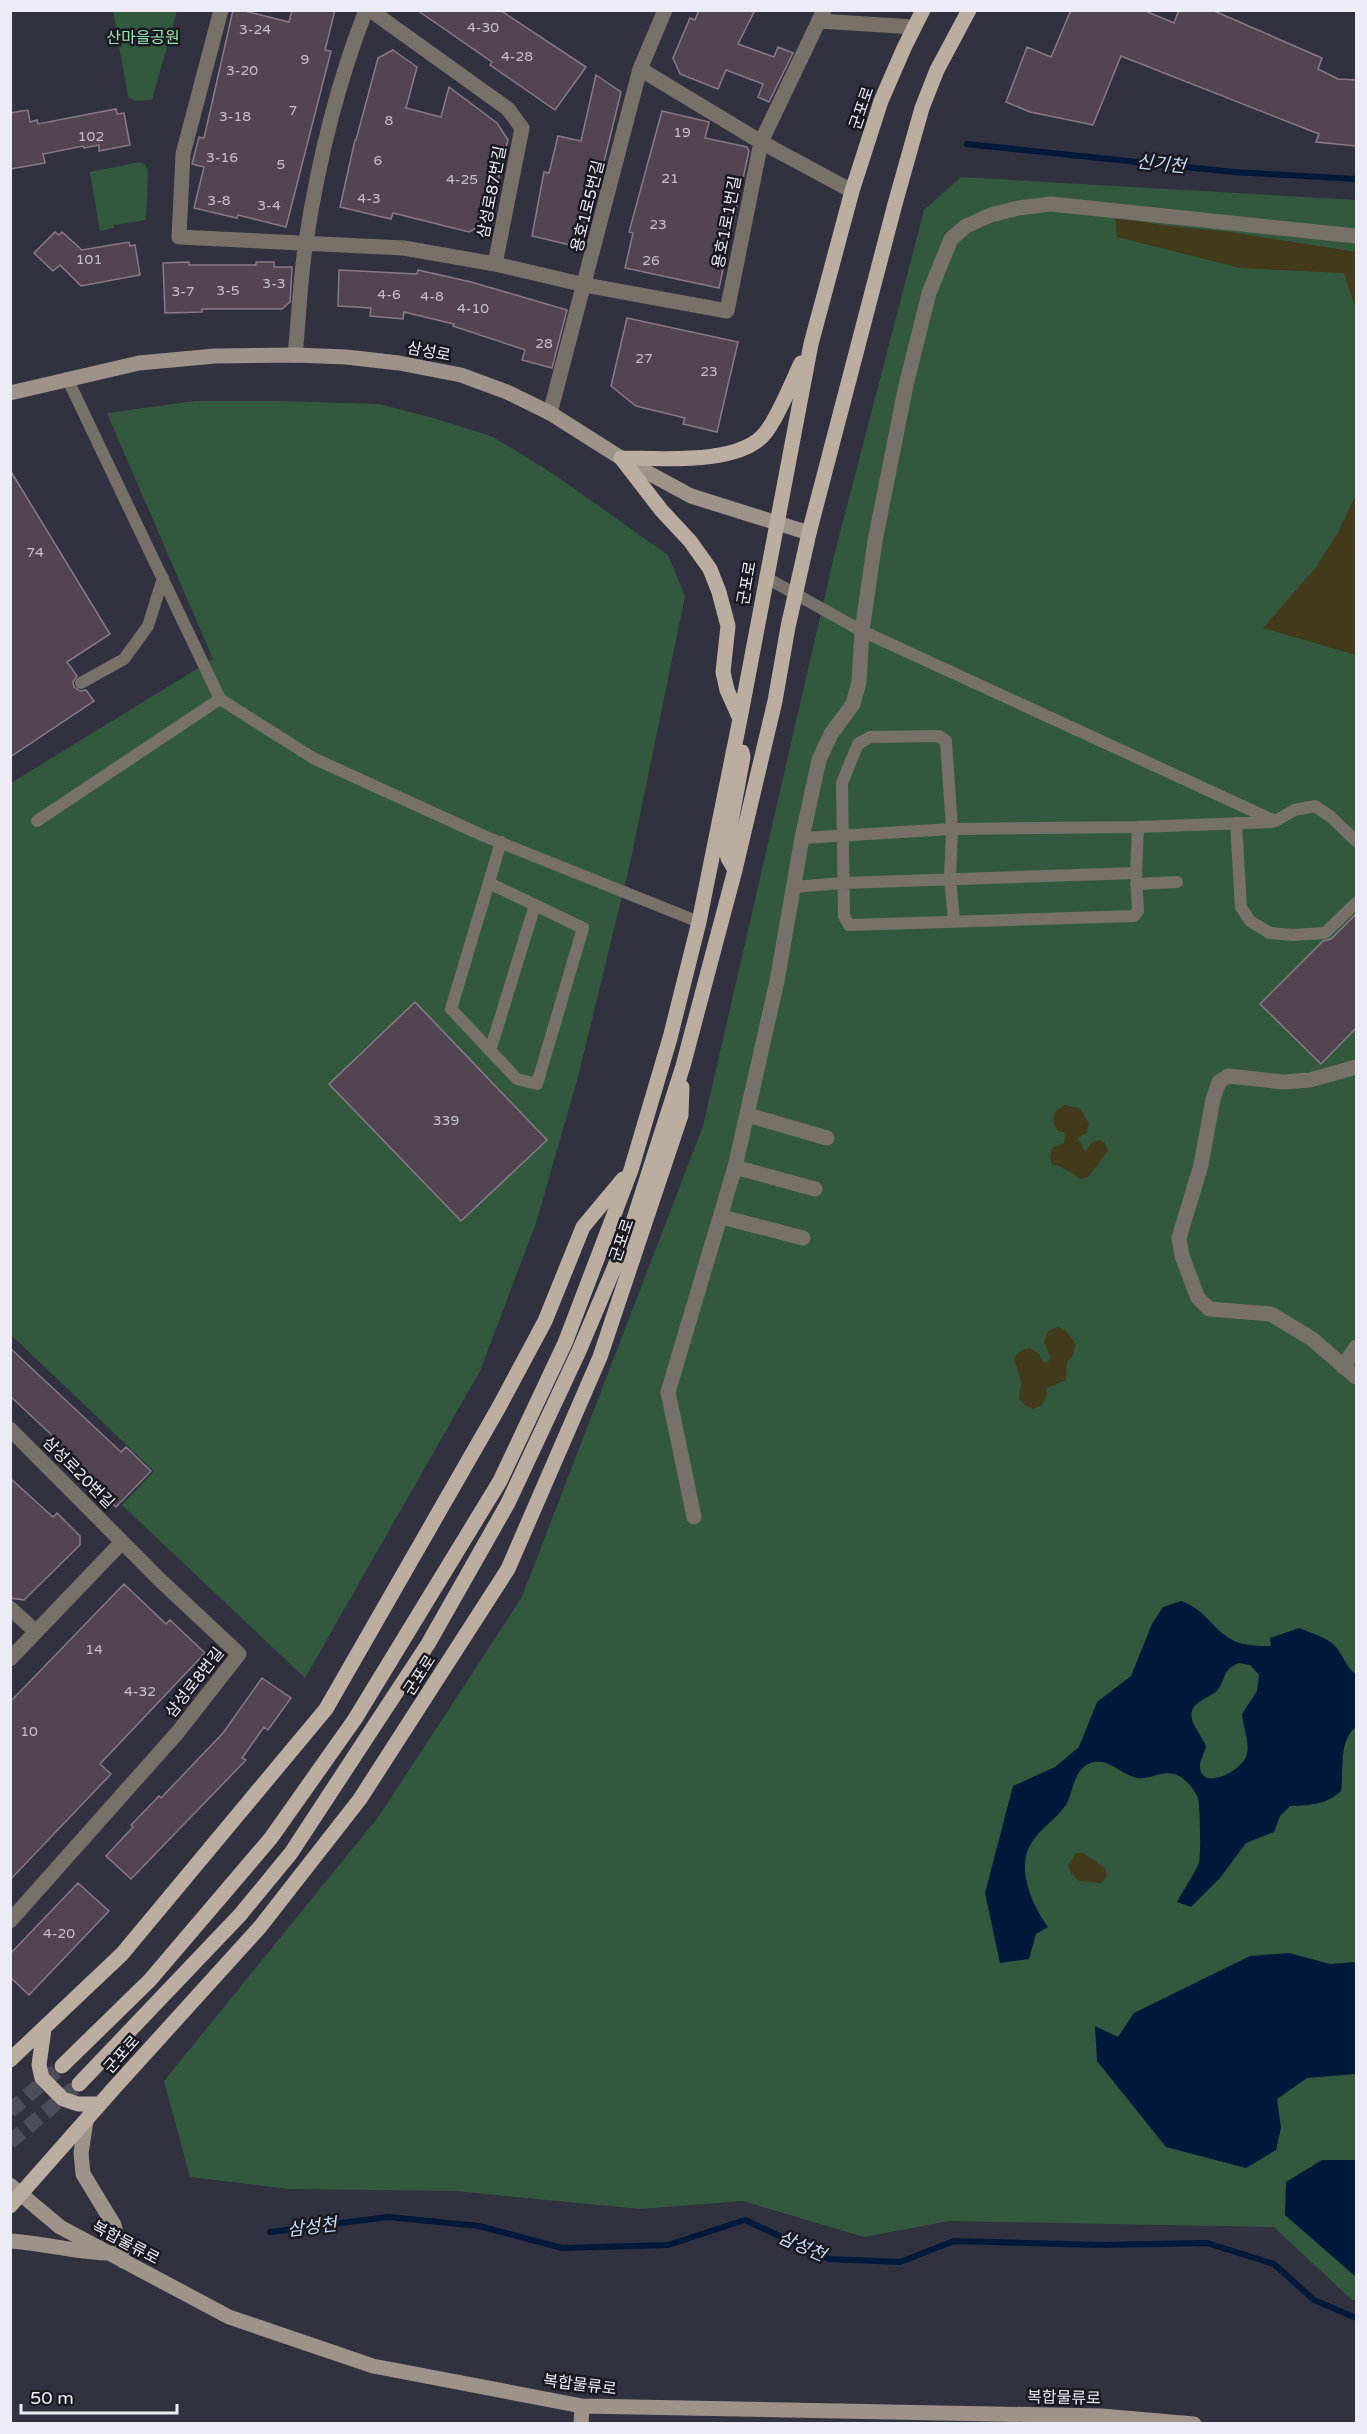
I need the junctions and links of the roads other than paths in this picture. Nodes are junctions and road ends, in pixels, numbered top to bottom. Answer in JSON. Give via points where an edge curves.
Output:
{"nodes":[{"id":1,"x":221,"y":10,"type":"edge"},
{"id":2,"x":368,"y":10,"type":"edge"},
{"id":3,"x":665,"y":10,"type":"edge"},
{"id":4,"x":923,"y":10,"type":"edge"},
{"id":5,"x":969,"y":10,"type":"edge"},
{"id":6,"x":821,"y":16,"type":"edge"},
{"id":7,"x":914,"y":27,"type":"junction"},
{"id":8,"x":640,"y":69,"type":"junction"},
{"id":9,"x":761,"y":142,"type":"junction"},
{"id":10,"x":852,"y":191,"type":"junction"},
{"id":11,"x":1356,"y":236,"type":"edge"},
{"id":12,"x":306,"y":242,"type":"junction"},
{"id":13,"x":495,"y":264,"type":"junction"},
{"id":14,"x":585,"y":285,"type":"junction"},
{"id":15,"x":811,"y":344,"type":"junction"},
{"id":16,"x":296,"y":355,"type":"junction"},
{"id":17,"x":67,"y":378,"type":"junction"},
{"id":18,"x":10,"y":393,"type":"edge"},
{"id":19,"x":550,"y":413,"type":"junction"},
{"id":20,"x":621,"y":458,"type":"junction"},
{"id":21,"x":775,"y":524,"type":"junction"},
{"id":22,"x":809,"y":533,"type":"junction"},
{"id":23,"x":765,"y":577,"type":"junction"},
{"id":24,"x":163,"y":578,"type":"junction"},
{"id":25,"x":798,"y":593,"type":"junction"},
{"id":26,"x":862,"y":631,"type":"junction"},
{"id":27,"x":81,"y":683,"type":"dead end"},
{"id":28,"x":220,"y":699,"type":"junction"},
{"id":29,"x":740,"y":719,"type":"junction"},
{"id":30,"x":733,"y":752,"type":"junction"},
{"id":31,"x":37,"y":821,"type":"dead end"},
{"id":32,"x":1275,"y":821,"type":"junction"},
{"id":33,"x":1236,"y":823,"type":"junction"},
{"id":34,"x":1137,"y":827,"type":"junction"},
{"id":35,"x":952,"y":829,"type":"junction"},
{"id":36,"x":842,"y":836,"type":"junction"},
{"id":37,"x":802,"y":838,"type":"junction"},
{"id":38,"x":1356,"y":841,"type":"edge"},
{"id":39,"x":501,"y":842,"type":"junction"},
{"id":40,"x":735,"y":870,"type":"junction"},
{"id":41,"x":1136,"y":878,"type":"junction"},
{"id":42,"x":950,"y":879,"type":"junction"},
{"id":43,"x":1177,"y":882,"type":"dead end"},
{"id":44,"x":489,"y":883,"type":"junction"},
{"id":45,"x":843,"y":883,"type":"junction"},
{"id":46,"x":793,"y":887,"type":"junction"},
{"id":47,"x":1356,"y":903,"type":"edge"},
{"id":48,"x":535,"y":905,"type":"junction"},
{"id":49,"x":954,"y":920,"type":"junction"},
{"id":50,"x":699,"y":922,"type":"junction"},
{"id":51,"x":490,"y":1051,"type":"junction"},
{"id":52,"x":683,"y":1066,"type":"junction"},
{"id":53,"x":1356,"y":1067,"type":"edge"},
{"id":54,"x":748,"y":1115,"type":"junction"},
{"id":55,"x":827,"y":1138,"type":"dead end"},
{"id":56,"x":735,"y":1167,"type":"junction"},
{"id":57,"x":631,"y":1170,"type":"junction"},
{"id":58,"x":815,"y":1189,"type":"dead end"},
{"id":59,"x":722,"y":1216,"type":"junction"},
{"id":60,"x":803,"y":1238,"type":"dead end"},
{"id":61,"x":1356,"y":1347,"type":"edge"},
{"id":62,"x":1343,"y":1366,"type":"junction"},
{"id":63,"x":1356,"y":1377,"type":"edge"},
{"id":64,"x":10,"y":1429,"type":"edge"},
{"id":65,"x":694,"y":1517,"type":"dead end"},
{"id":66,"x":122,"y":1542,"type":"junction"},
{"id":67,"x":10,"y":1608,"type":"edge"},
{"id":68,"x":36,"y":1632,"type":"junction"},
{"id":69,"x":10,"y":1659,"type":"edge"},
{"id":70,"x":10,"y":1921,"type":"edge"},
{"id":71,"x":44,"y":2029,"type":"junction"},
{"id":72,"x":10,"y":2060,"type":"edge"},
{"id":73,"x":62,"y":2066,"type":"tunnel mouth"},
{"id":74,"x":79,"y":2084,"type":"tunnel mouth"},
{"id":75,"x":100,"y":2104,"type":"junction"},
{"id":76,"x":86,"y":2121,"type":"junction"},
{"id":77,"x":14,"y":2196,"type":"edge"},
{"id":78,"x":10,"y":2241,"type":"edge"},
{"id":79,"x":109,"y":2253,"type":"junction"},
{"id":80,"x":123,"y":2261,"type":"junction"},
{"id":81,"x":582,"y":2406,"type":"junction"},
{"id":82,"x":581,"y":2424,"type":"edge"},
{"id":83,"x":1194,"y":2424,"type":"edge"}],
"edges":[{"from":1,"to":12,"type":"street","name":"삼성로87번길","via":[[183,154],[179,237]]},
{"from":2,"to":12,"type":"street","name":"삼성로87번길","via":[[349,54],[322,158]]},
{"from":2,"to":13,"type":"street","name":"삼성로87번길","via":[[508,109],[522,128]]},
{"from":3,"to":8,"type":"street","name":"용호1로5번길"},
{"from":4,"to":7,"type":"main road","name":"군포로"},
{"from":5,"to":22,"type":"main road","name":"군포로","via":[[922,108]]},
{"from":6,"to":7,"type":"street"},
{"from":6,"to":9,"type":"street","name":"용호1로1번길"},
{"from":7,"to":10,"type":"main road","name":"군포로","via":[[881,101]]},
{"from":8,"to":9,"type":"street"},
{"from":8,"to":14,"type":"street","name":"용호1로5번길"},
{"from":9,"to":10,"type":"street"},
{"from":9,"to":14,"type":"street","name":"용호1로1번길","via":[[727,311]]},
{"from":10,"to":15,"type":"main road","name":"군포로"},
{"from":11,"to":26,"type":"street","via":[[1051,204],[991,215],[966,226],[951,239],[929,292],[875,541]]},
{"from":12,"to":13,"type":"street","name":"삼성로87번길","via":[[404,248]]},
{"from":12,"to":16,"type":"street","name":"삼성로87번길"},
{"from":13,"to":14,"type":"street"},
{"from":14,"to":19,"type":"street","name":"용호1로5번길"},
{"from":15,"to":20,"type":"main road","via":[[766,433],[752,444],[708,458]]},
{"from":15,"to":21,"type":"main road","name":"군포로"},
{"from":16,"to":17,"type":"main road","name":"삼성로","via":[[215,356],[139,363]]},
{"from":16,"to":19,"type":"main road","name":"삼성로","via":[[399,363],[461,375]]},
{"from":17,"to":18,"type":"main road","name":"삼성로"},
{"from":17,"to":24,"type":"lane"},
{"from":19,"to":20,"type":"main road","name":"삼성로"},
{"from":20,"to":21,"type":"main road","name":"삼성로","via":[[692,496]]},
{"from":20,"to":29,"type":"main road","via":[[710,569],[728,626],[723,672]]},
{"from":21,"to":22,"type":"main road","name":"삼성로"},
{"from":21,"to":23,"type":"main road","name":"군포로"},
{"from":22,"to":25,"type":"main road","name":"군포로"},
{"from":23,"to":25,"type":"lane"},
{"from":23,"to":29,"type":"main road","name":"군포로"},
{"from":24,"to":27,"type":"lane","via":[[148,626],[124,659]]},
{"from":24,"to":28,"type":"lane"},
{"from":25,"to":26,"type":"lane"},
{"from":25,"to":40,"type":"main road","name":"군포로"},
{"from":26,"to":32,"type":"lane"},
{"from":26,"to":37,"type":"street","via":[[859,682],[853,704],[823,748]]},
{"from":28,"to":31,"type":"lane"},
{"from":28,"to":39,"type":"lane","via":[[313,758]]},
{"from":29,"to":30,"type":"main road","name":"군포로"},
{"from":30,"to":40,"type":"main road","via":[[742,752],[743,757],[726,848]]},
{"from":30,"to":50,"type":"main road","name":"군포로"},
{"from":32,"to":33,"type":"lane"},
{"from":32,"to":38,"type":"lane","via":[[1295,810],[1315,806]]},
{"from":33,"to":34,"type":"lane"},
{"from":33,"to":47,"type":"lane","via":[[1241,907],[1250,921],[1270,933],[1325,933]]},
{"from":34,"to":35,"type":"lane"},
{"from":34,"to":41,"type":"lane"},
{"from":35,"to":36,"type":"lane"},
{"from":35,"to":36,"type":"lane","via":[[946,741],[939,736],[870,737],[858,744],[842,783]]},
{"from":35,"to":42,"type":"lane"},
{"from":36,"to":37,"type":"lane"},
{"from":36,"to":45,"type":"lane"},
{"from":37,"to":46,"type":"street"},
{"from":39,"to":44,"type":"lane"},
{"from":39,"to":50,"type":"lane"},
{"from":40,"to":52,"type":"main road","name":"군포로"},
{"from":41,"to":42,"type":"lane"},
{"from":41,"to":43,"type":"lane"},
{"from":41,"to":49,"type":"lane","via":[[1138,911],[1134,916]]},
{"from":42,"to":45,"type":"lane"},
{"from":42,"to":49,"type":"lane"},
{"from":44,"to":48,"type":"lane"},
{"from":44,"to":51,"type":"lane","via":[[451,1010]]},
{"from":45,"to":46,"type":"lane"},
{"from":45,"to":49,"type":"lane","via":[[844,916],[849,925]]},
{"from":46,"to":54,"type":"street"},
{"from":48,"to":51,"type":"lane"},
{"from":48,"to":51,"type":"lane","via":[[582,928],[537,1084],[517,1079]]},
{"from":50,"to":57,"type":"main road","name":"군포로"},
{"from":52,"to":74,"type":"main road","name":"군포로","via":[[631,1228],[579,1351],[508,1503],[422,1654],[291,1853],[240,1916]]},
{"from":52,"to":75,"type":"main road","name":"군포로","via":[[681,1115],[600,1357],[508,1569],[360,1799],[260,1927]]},
{"from":53,"to":62,"type":"street","via":[[1310,1080],[1283,1082],[1228,1076],[1219,1082],[1179,1238],[1198,1298],[1209,1309],[1271,1314]]},
{"from":54,"to":55,"type":"street"},
{"from":54,"to":56,"type":"street"},
{"from":56,"to":58,"type":"street"},
{"from":56,"to":59,"type":"street"},
{"from":57,"to":71,"type":"main road","name":"군포로","via":[[582,1227],[540,1331],[326,1709],[122,1954]]},
{"from":57,"to":73,"type":"main road","name":"군포로","via":[[565,1343],[500,1482],[355,1719],[272,1838],[150,1980]]},
{"from":59,"to":60,"type":"street"},
{"from":59,"to":65,"type":"street","via":[[668,1392]]},
{"from":61,"to":62,"type":"street"},
{"from":62,"to":63,"type":"street"},
{"from":64,"to":66,"type":"street","name":"삼성로20번길"},
{"from":66,"to":68,"type":"street"},
{"from":66,"to":70,"type":"street","name":"삼성로8번길","via":[[239,1654],[178,1732]]},
{"from":67,"to":68,"type":"street"},
{"from":68,"to":69,"type":"street"},
{"from":71,"to":72,"type":"main road","name":"군포로"},
{"from":71,"to":75,"type":"main road","via":[[39,2065],[42,2078],[63,2099]]},
{"from":75,"to":76,"type":"main road","name":"군포로"},
{"from":76,"to":77,"type":"main road","name":"군포로"},
{"from":76,"to":80,"type":"main road","via":[[81,2153],[83,2174],[114,2225]]},
{"from":77,"to":79,"type":"main road","name":"복합물류로"},
{"from":78,"to":79,"type":"main road"},
{"from":79,"to":80,"type":"main road","name":"복합물류로"},
{"from":80,"to":81,"type":"main road","name":"복합물류로","via":[[229,2317],[373,2366]]},
{"from":81,"to":82,"type":"main road"},
{"from":81,"to":83,"type":"main road","name":"복합물류로","via":[[1102,2416]]}]}
